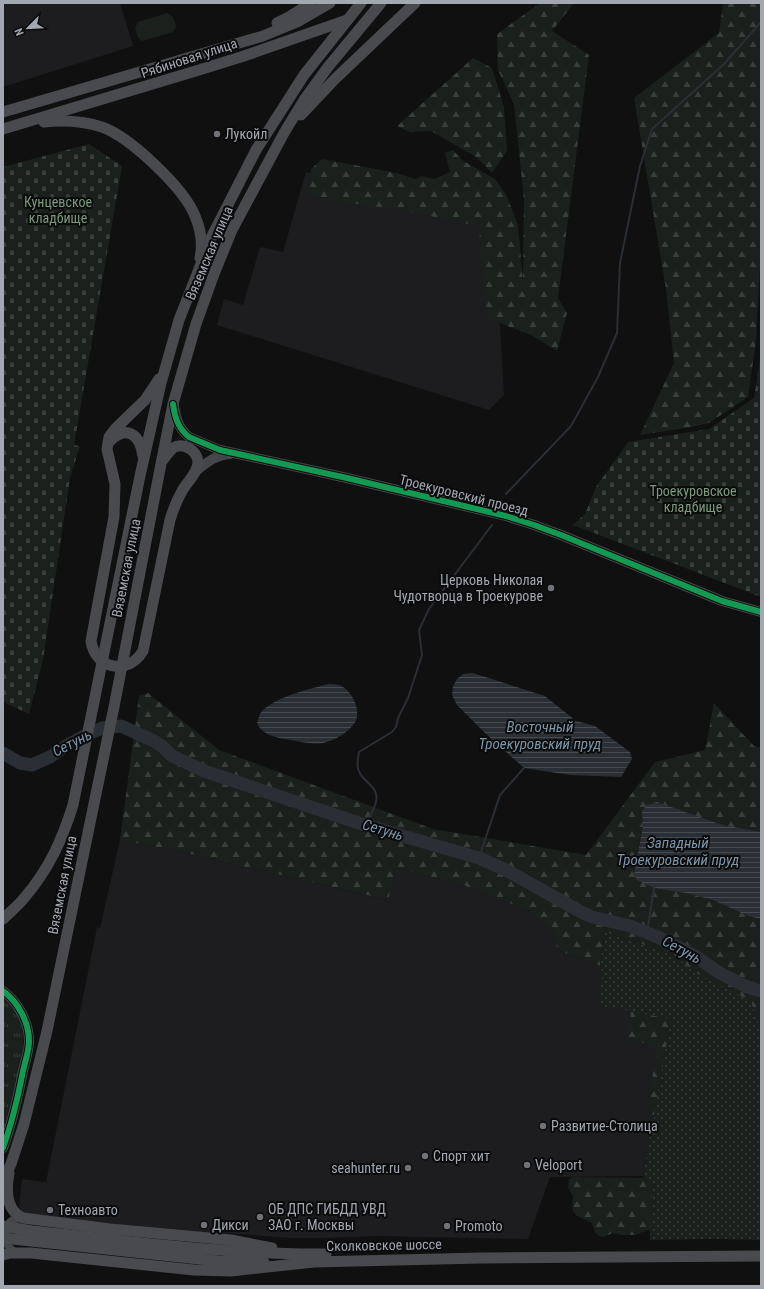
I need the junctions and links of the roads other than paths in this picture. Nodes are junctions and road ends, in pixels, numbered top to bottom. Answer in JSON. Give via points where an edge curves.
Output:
{"nodes":[{"id":1,"x":311,"y":3,"type":"edge"},
{"id":2,"x":330,"y":3,"type":"edge"},
{"id":3,"x":361,"y":3,"type":"edge"},
{"id":4,"x":381,"y":3,"type":"edge"},
{"id":5,"x":415,"y":3,"type":"edge"},
{"id":6,"x":237,"y":42,"type":"junction"},
{"id":7,"x":3,"y":112,"type":"edge"},
{"id":8,"x":22,"y":124,"type":"junction"},
{"id":9,"x":3,"y":129,"type":"edge"},
{"id":10,"x":284,"y":133,"type":"junction"},
{"id":11,"x":197,"y":276,"type":"junction"},
{"id":12,"x":165,"y":369,"type":"junction"},
{"id":13,"x":174,"y":404,"type":"junction"},
{"id":14,"x":185,"y":433,"type":"junction"},
{"id":15,"x":108,"y":444,"type":"junction"},
{"id":16,"x":181,"y":445,"type":"junction"},
{"id":17,"x":194,"y":446,"type":"junction"},
{"id":18,"x":220,"y":450,"type":"junction"},
{"id":19,"x":235,"y":454,"type":"junction"},
{"id":20,"x":144,"y":460,"type":"junction"},
{"id":21,"x":161,"y":464,"type":"junction"},
{"id":22,"x":197,"y":467,"type":"junction"},
{"id":23,"x":761,"y":612,"type":"edge"},
{"id":24,"x":3,"y":919,"type":"edge"},
{"id":25,"x":3,"y":991,"type":"edge"},
{"id":26,"x":3,"y":1148,"type":"edge"},
{"id":27,"x":11,"y":1164,"type":"junction"},
{"id":28,"x":3,"y":1181,"type":"edge"},
{"id":29,"x":23,"y":1218,"type":"junction"},
{"id":30,"x":3,"y":1226,"type":"edge"},
{"id":31,"x":3,"y":1238,"type":"edge"},
{"id":32,"x":125,"y":1246,"type":"junction"},
{"id":33,"x":761,"y":1249,"type":"edge"},
{"id":34,"x":10,"y":1254,"type":"edge"},
{"id":35,"x":322,"y":1254,"type":"junction"},
{"id":36,"x":761,"y":1256,"type":"edge"},
{"id":37,"x":303,"y":1262,"type":"junction"}],
"edges":[{"from":1,"to":6,"type":"main road","via":[[290,17]]},
{"from":2,"to":6,"type":"main road","name":"Рябиновая улица","via":[[297,22],[262,36]]},
{"from":3,"to":11,"type":"main road","name":"Вяземская улица","via":[[304,75],[256,150],[212,236]]},
{"from":4,"to":8,"type":"main road","name":"Рябиновая улица","via":[[342,22],[199,70]]},
{"from":4,"to":10,"type":"main road","name":"Вяземская улица","via":[[328,67]]},
{"from":5,"to":10,"type":"main road","via":[[335,79]]},
{"from":6,"to":7,"type":"main road","name":"Рябиновая улица"},
{"from":8,"to":9,"type":"main road","name":"Рябиновая улица"},
{"from":8,"to":11,"type":"main road","via":[[78,121],[102,127],[136,147],[176,187],[195,215],[200,231],[201,253]]},
{"from":10,"to":13,"type":"main road","name":"Вяземская улица","via":[[236,224],[214,274],[196,324]]},
{"from":11,"to":12,"type":"main road","name":"Вяземская улица","via":[[179,320]]},
{"from":12,"to":15,"type":"main road","via":[[145,400],[114,429]]},
{"from":12,"to":20,"type":"main road","name":"Вяземская улица"},
{"from":13,"to":14,"type":"street","via":[[177,422]]},
{"from":13,"to":21,"type":"main road","name":"Вяземская улица"},
{"from":14,"to":17,"type":"street"},
{"from":14,"to":18,"type":"street","name":"Троекуровский проезд"},
{"from":15,"to":20,"type":"main road","via":[[120,434],[134,435],[142,446]]},
{"from":15,"to":22,"type":"main road","via":[[115,484],[114,517],[91,641],[93,650],[102,662],[111,666],[129,664],[137,659],[144,646],[170,520],[182,491]]},
{"from":16,"to":17,"type":"street"},
{"from":16,"to":21,"type":"main road","via":[[173,448]]},
{"from":16,"to":22,"type":"main road","via":[[190,448],[196,455]]},
{"from":17,"to":18,"type":"street"},
{"from":17,"to":22,"type":"street","via":[[198,456]]},
{"from":18,"to":19,"type":"street","name":"Троекуровский проезд"},
{"from":18,"to":22,"type":"street","via":[[209,454]]},
{"from":19,"to":22,"type":"street","via":[[224,454]]},
{"from":19,"to":23,"type":"street","name":"Троекуровский проезд","via":[[513,518],[722,601]]},
{"from":20,"to":24,"type":"main road","name":"Вяземская улица","via":[[73,805],[63,836],[46,869],[25,898]]},
{"from":21,"to":27,"type":"main road","name":"Вяземская улица","via":[[47,1031],[24,1124]]},
{"from":25,"to":26,"type":"street","via":[[20,1009],[29,1042],[12,1123]]},
{"from":27,"to":28,"type":"main road","name":"Вяземская улица"},
{"from":27,"to":29,"type":"main road","via":[[7,1184],[10,1206]]},
{"from":29,"to":34,"type":"street","via":[[17,1218],[5,1227],[3,1239]]},
{"from":29,"to":35,"type":"main road","via":[[230,1240]]},
{"from":30,"to":32,"type":"main road"},
{"from":31,"to":32,"type":"main road"},
{"from":32,"to":35,"type":"main road","via":[[264,1254]]},
{"from":32,"to":37,"type":"main road","via":[[218,1261]]},
{"from":33,"to":35,"type":"main road","name":"Сколковское шоссе"},
{"from":34,"to":37,"type":"main road","name":"Сколковское шоссе","via":[[31,1253],[216,1271],[257,1269]]},
{"from":36,"to":37,"type":"main road","name":"Сколковское шоссе"}]}
